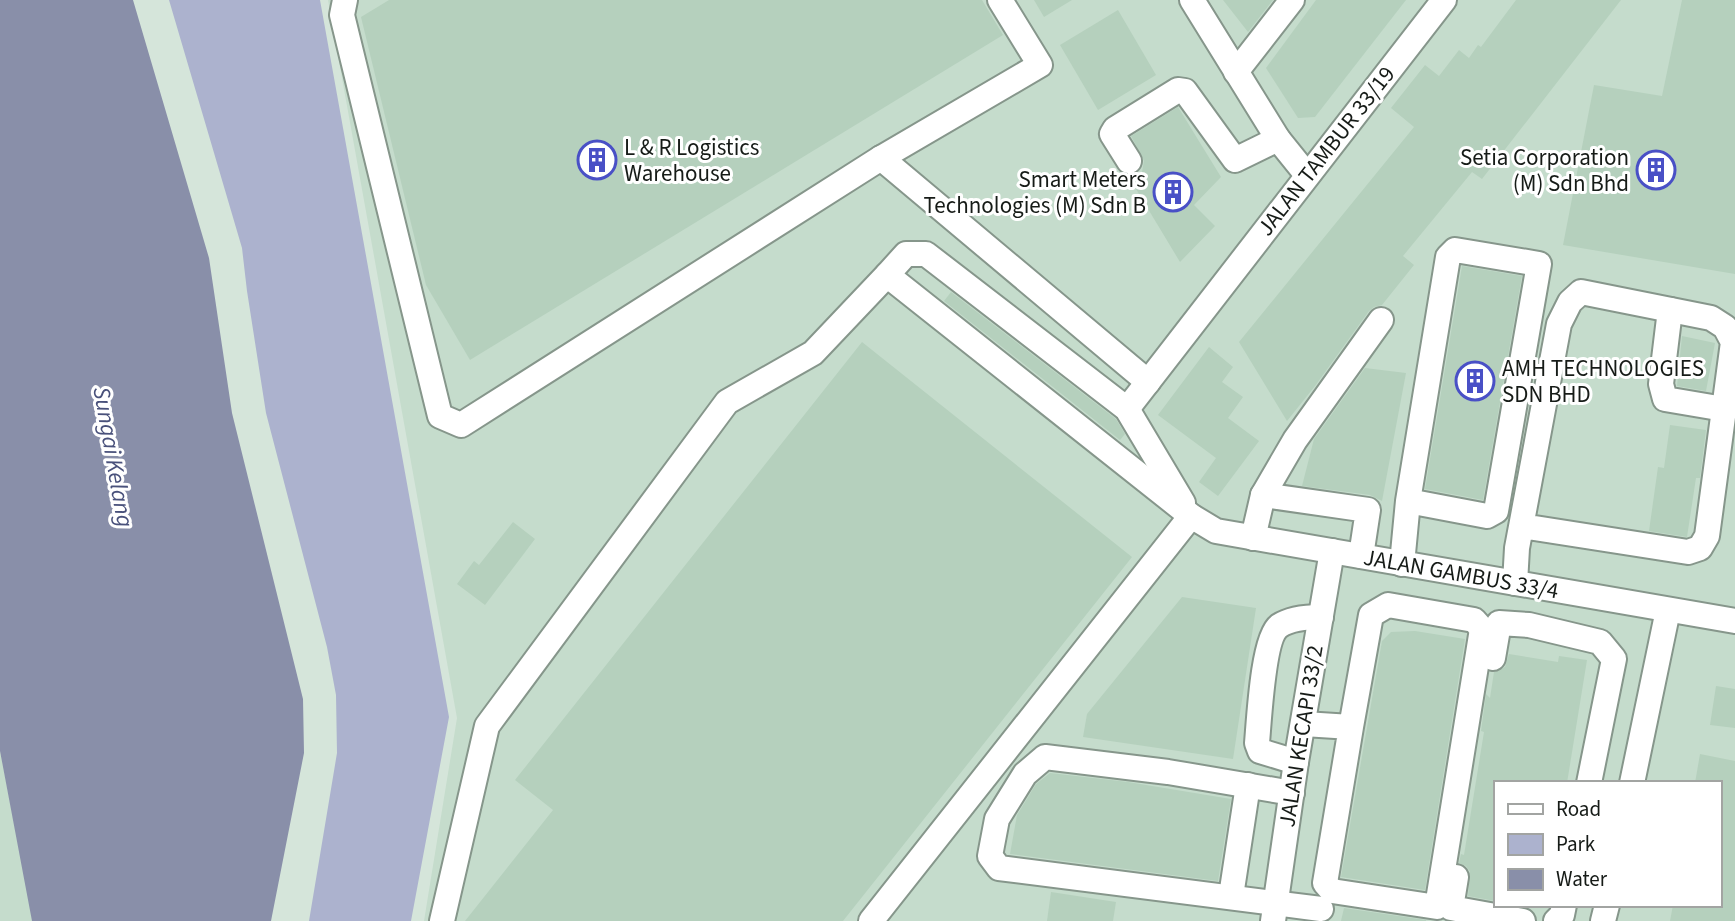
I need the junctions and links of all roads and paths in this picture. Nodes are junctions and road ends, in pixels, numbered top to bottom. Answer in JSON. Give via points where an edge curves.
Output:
{"nodes":[{"id":1,"x":345,"y":0,"type":"edge"},
{"id":2,"x":1000,"y":0,"type":"edge"},
{"id":3,"x":1192,"y":0,"type":"edge"},
{"id":4,"x":1292,"y":0,"type":"edge"},
{"id":5,"x":1444,"y":0,"type":"edge"},
{"id":6,"x":1236,"y":72,"type":"junction"},
{"id":7,"x":1278,"y":138,"type":"junction"},
{"id":8,"x":881,"y":158,"type":"junction"},
{"id":9,"x":1129,"y":161,"type":"dead end"},
{"id":10,"x":1307,"y":175,"type":"junction"},
{"id":11,"x":887,"y":275,"type":"junction"},
{"id":12,"x":1670,"y":310,"type":"junction"},
{"id":13,"x":1381,"y":320,"type":"dead end"},
{"id":14,"x":1148,"y":382,"type":"junction"},
{"id":15,"x":1127,"y":409,"type":"junction"},
{"id":16,"x":1724,"y":409,"type":"junction"},
{"id":17,"x":1263,"y":495,"type":"junction"},
{"id":18,"x":1408,"y":501,"type":"junction"},
{"id":19,"x":1191,"y":516,"type":"junction"},
{"id":20,"x":1522,"y":526,"type":"junction"},
{"id":21,"x":1253,"y":538,"type":"junction"},
{"id":22,"x":1332,"y":551,"type":"junction"},
{"id":23,"x":1361,"y":556,"type":"junction"},
{"id":24,"x":1402,"y":564,"type":"junction"},
{"id":25,"x":1526,"y":585,"type":"junction"},
{"id":26,"x":1668,"y":610,"type":"junction"},
{"id":27,"x":1321,"y":617,"type":"junction"},
{"id":28,"x":1735,"y":621,"type":"edge"},
{"id":29,"x":1529,"y":625,"type":"junction"},
{"id":30,"x":1304,"y":724,"type":"junction"},
{"id":31,"x":1351,"y":727,"type":"junction"},
{"id":32,"x":1296,"y":762,"type":"junction"},
{"id":33,"x":1589,"y":781,"type":"edge"},
{"id":34,"x":1632,"y":781,"type":"edge"},
{"id":35,"x":1248,"y":786,"type":"junction"},
{"id":36,"x":1292,"y":793,"type":"junction"},
{"id":37,"x":1231,"y":896,"type":"junction"},
{"id":38,"x":1274,"y":911,"type":"edge"},
{"id":39,"x":1320,"y":915,"type":"edge"},
{"id":40,"x":442,"y":921,"type":"edge"},
{"id":41,"x":871,"y":921,"type":"edge"},
{"id":42,"x":1424,"y":921,"type":"edge"},
{"id":43,"x":1523,"y":921,"type":"edge"}],
"edges":[{"from":1,"to":8,"type":"street","via":[[342,15],[440,416],[461,425]]},
{"from":2,"to":8,"type":"street","via":[[1040,65]]},
{"from":3,"to":6,"type":"street"},
{"from":4,"to":6,"type":"street"},
{"from":5,"to":10,"type":"street","name":"JALAN TAMBUR 33/19"},
{"from":6,"to":7,"type":"street"},
{"from":7,"to":9,"type":"street","via":[[1235,160],[1185,91],[1178,90],[1115,129],[1112,134]]},
{"from":7,"to":10,"type":"street"},
{"from":8,"to":14,"type":"street"},
{"from":10,"to":14,"type":"street","name":"JALAN TAMBUR 33/19"},
{"from":11,"to":15,"type":"street","via":[[906,254],[926,254]]},
{"from":11,"to":19,"type":"street","name":"JALAN GAMBUS 33/4"},
{"from":11,"to":40,"type":"street","via":[[813,353],[727,402],[487,726]]},
{"from":12,"to":16,"type":"street","via":[[1711,318],[1726,327],[1733,342]]},
{"from":12,"to":16,"type":"street","via":[[1661,383],[1665,399]]},
{"from":12,"to":20,"type":"street","via":[[1581,292],[1570,302],[1559,324]]},
{"from":13,"to":17,"type":"street"},
{"from":14,"to":15,"type":"street","name":"JALAN TAMBUR 33/19"},
{"from":15,"to":19,"type":"street"},
{"from":16,"to":20,"type":"street","via":[[1707,536],[1700,548],[1688,552]]},
{"from":17,"to":21,"type":"street"},
{"from":17,"to":23,"type":"street","via":[[1368,510]]},
{"from":18,"to":18,"type":"street","via":[[1448,257],[1455,250],[1539,264],[1496,511],[1487,516]]},
{"from":18,"to":24,"type":"street"},
{"from":19,"to":21,"type":"street","name":"JALAN GAMBUS 33/4","via":[[1216,531]]},
{"from":19,"to":41,"type":"street"},
{"from":20,"to":25,"type":"street","via":[[1517,548]]},
{"from":21,"to":22,"type":"street","name":"JALAN GAMBUS 33/4"},
{"from":22,"to":23,"type":"street","name":"JALAN GAMBUS 33/4"},
{"from":22,"to":27,"type":"street","name":"JALAN KECAPI 33/2"},
{"from":23,"to":24,"type":"street","name":"JALAN GAMBUS 33/4"},
{"from":24,"to":25,"type":"street","name":"JALAN GAMBUS 33/4"},
{"from":25,"to":26,"type":"street","name":"JALAN GAMBUS 33/4"},
{"from":25,"to":29,"type":"street"},
{"from":26,"to":28,"type":"street","name":"JALAN GAMBUS 33/4"},
{"from":26,"to":34,"type":"street"},
{"from":27,"to":30,"type":"street","name":"JALAN KECAPI 33/2"},
{"from":27,"to":32,"type":"street","via":[[1304,617],[1278,627],[1268,644],[1257,743],[1260,751]]},
{"from":29,"to":33,"type":"street","via":[[1600,642],[1614,659]]},
{"from":29,"to":43,"type":"street","via":[[1499,624],[1451,908]]},
{"from":30,"to":31,"type":"street"},
{"from":30,"to":32,"type":"street","name":"JALAN KECAPI 33/2"},
{"from":31,"to":31,"type":"street","via":[[1325,883],[1332,891],[1437,907],[1482,629],[1474,620],[1388,605],[1371,615]]},
{"from":32,"to":36,"type":"street","name":"JALAN KECAPI 33/2"},
{"from":35,"to":36,"type":"street"},
{"from":35,"to":37,"type":"street"},
{"from":35,"to":37,"type":"street","via":[[1045,757],[1025,774],[997,819],[990,856],[999,868]]},
{"from":36,"to":38,"type":"street","name":"JALAN KECAPI 33/2"},
{"from":37,"to":38,"type":"street"},
{"from":38,"to":39,"type":"street"},
{"from":39,"to":42,"type":"street","via":[[1334,908]]}]}
